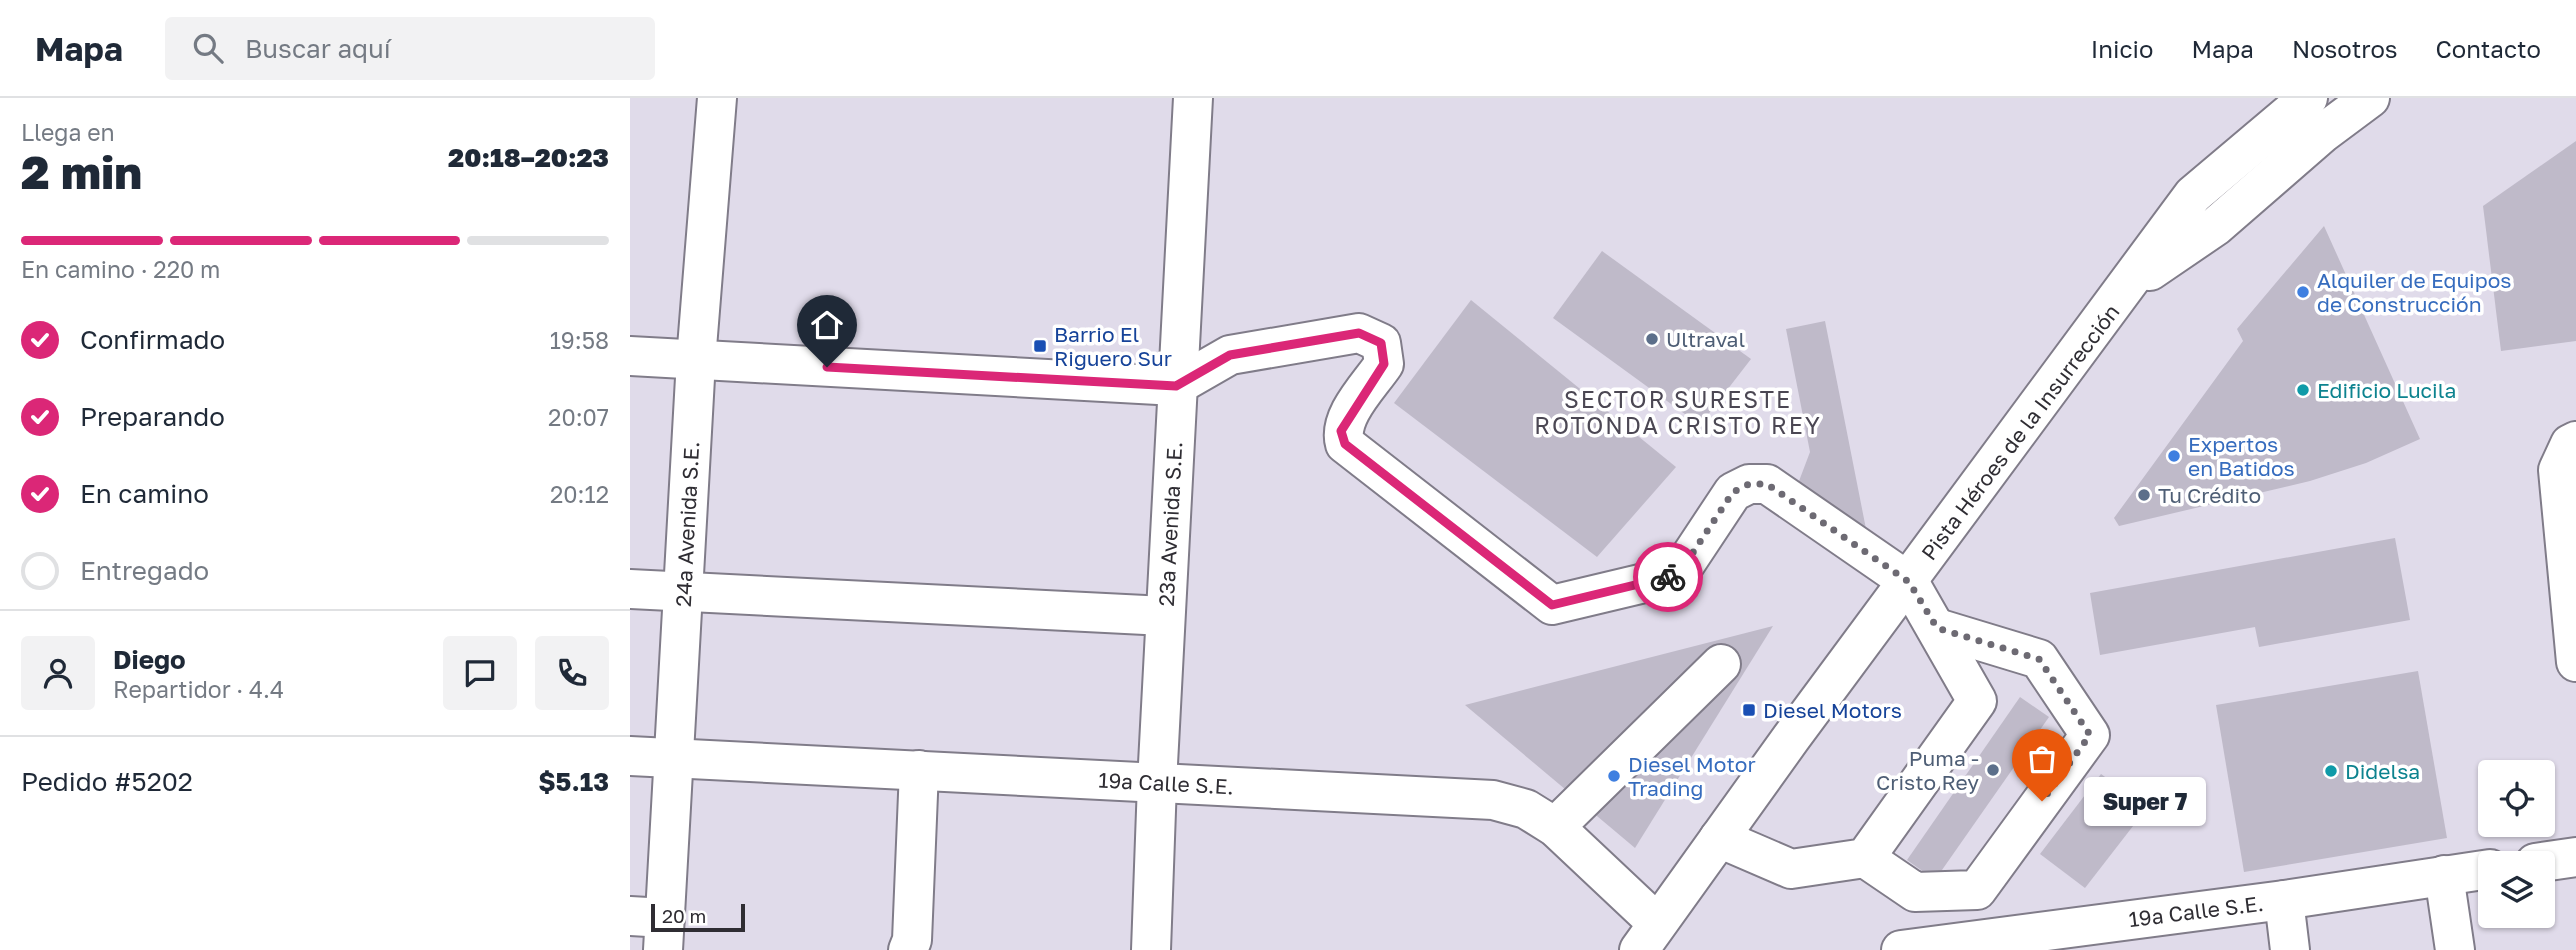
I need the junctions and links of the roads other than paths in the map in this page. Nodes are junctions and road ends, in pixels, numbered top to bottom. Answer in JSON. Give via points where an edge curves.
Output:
{"nodes":[{"id":1,"x":717,"y":98,"type":"edge"},
{"id":2,"x":1193,"y":98,"type":"edge"},
{"id":3,"x":2308,"y":98,"type":"edge"},
{"id":4,"x":2370,"y":98,"type":"edge"},
{"id":5,"x":2273,"y":115,"type":"edge"},
{"id":6,"x":2128,"y":286,"type":"junction"},
{"id":7,"x":630,"y":356,"type":"edge"},
{"id":8,"x":696,"y":360,"type":"junction"},
{"id":9,"x":1176,"y":386,"type":"junction"},
{"id":10,"x":2573,"y":443,"type":"edge"},
{"id":11,"x":630,"y":589,"type":"edge"},
{"id":12,"x":684,"y":593,"type":"junction"},
{"id":13,"x":1916,"y":601,"type":"junction"},
{"id":14,"x":1165,"y":616,"type":"junction"},
{"id":15,"x":2574,"y":617,"type":"edge"},
{"id":16,"x":2576,"y":662,"type":"edge"},
{"id":17,"x":1721,"y":664,"type":"dead end"},
{"id":18,"x":630,"y":756,"type":"edge"},
{"id":19,"x":675,"y":758,"type":"junction"},
{"id":20,"x":919,"y":771,"type":"junction"},
{"id":21,"x":1157,"y":783,"type":"junction"},
{"id":22,"x":1555,"y":827,"type":"junction"},
{"id":23,"x":1719,"y":838,"type":"junction"},
{"id":24,"x":2576,"y":857,"type":"edge"},
{"id":25,"x":1865,"y":858,"type":"junction"},
{"id":26,"x":2555,"y":860,"type":"edge"},
{"id":27,"x":2478,"y":871,"type":"edge"},
{"id":28,"x":2444,"y":875,"type":"junction"},
{"id":29,"x":2284,"y":900,"type":"junction"},
{"id":30,"x":652,"y":928,"type":"edge"},
{"id":31,"x":1648,"y":937,"type":"edge"},
{"id":32,"x":2055,"y":940,"type":"edge"},
{"id":33,"x":908,"y":950,"type":"edge"},
{"id":34,"x":1151,"y":950,"type":"edge"},
{"id":35,"x":1901,"y":950,"type":"edge"},
{"id":36,"x":2290,"y":950,"type":"edge"},
{"id":37,"x":2455,"y":950,"type":"edge"}],
"edges":[{"from":1,"to":8,"type":"street","name":"24a Avenida S.E."},
{"from":2,"to":9,"type":"street","name":"23a Avenida S.E."},
{"from":3,"to":5,"type":"street","name":"Pista Héroes de la Insurrección"},
{"from":4,"to":6,"type":"street","name":"Pista Héroes de la Insurrección","via":[[2323,132],[2216,226]]},
{"from":5,"to":6,"type":"street","name":"Pista Héroes de la Insurrección","via":[[2193,195]]},
{"from":6,"to":13,"type":"street","name":"Pista Héroes de la Insurrección"},
{"from":7,"to":8,"type":"street"},
{"from":8,"to":9,"type":"street"},
{"from":8,"to":12,"type":"street","name":"24a Avenida S.E."},
{"from":9,"to":13,"type":"street","via":[[1230,355],[1359,333],[1381,343],[1384,364],[1341,431],[1345,444],[1552,605],[1678,575],[1733,492],[1749,484],[1767,484]]},
{"from":9,"to":14,"type":"street","name":"23a Avenida S.E."},
{"from":10,"to":15,"type":"street","via":[[2558,471]]},
{"from":11,"to":12,"type":"street"},
{"from":12,"to":14,"type":"street"},
{"from":12,"to":19,"type":"street","name":"24a Avenida S.E."},
{"from":13,"to":23,"type":"street","name":"Pista Héroes de la Insurrección"},
{"from":13,"to":25,"type":"street","via":[[1976,701]]},
{"from":13,"to":25,"type":"street","via":[[2039,659],[2090,735],[1977,890],[1915,892]]},
{"from":14,"to":21,"type":"street","name":"23a Avenida S.E."},
{"from":15,"to":16,"type":"street"},
{"from":17,"to":22,"type":"street"},
{"from":18,"to":19,"type":"street","name":"19a Calle S.E."},
{"from":19,"to":20,"type":"street","name":"19a Calle S.E."},
{"from":19,"to":30,"type":"street","name":"24a Avenida S.E."},
{"from":20,"to":21,"type":"street","name":"19a Calle S.E."},
{"from":20,"to":33,"type":"street"},
{"from":21,"to":22,"type":"street","name":"19a Calle S.E.","via":[[1493,800],[1526,809]]},
{"from":21,"to":34,"type":"street","name":"23a Avenida S.E."},
{"from":22,"to":31,"type":"street","name":"19a Calle S.E."},
{"from":23,"to":25,"type":"street","via":[[1791,869]]},
{"from":23,"to":31,"type":"street","name":"Pista Héroes de la Insurrección"},
{"from":24,"to":26,"type":"street"},
{"from":27,"to":28,"type":"street","name":"19a Calle S.E."},
{"from":28,"to":29,"type":"street","name":"19a Calle S.E."},
{"from":28,"to":37,"type":"street"},
{"from":29,"to":32,"type":"street","name":"19a Calle S.E."},
{"from":29,"to":36,"type":"street"},
{"from":32,"to":35,"type":"street","name":"19a Calle S.E."}]}
